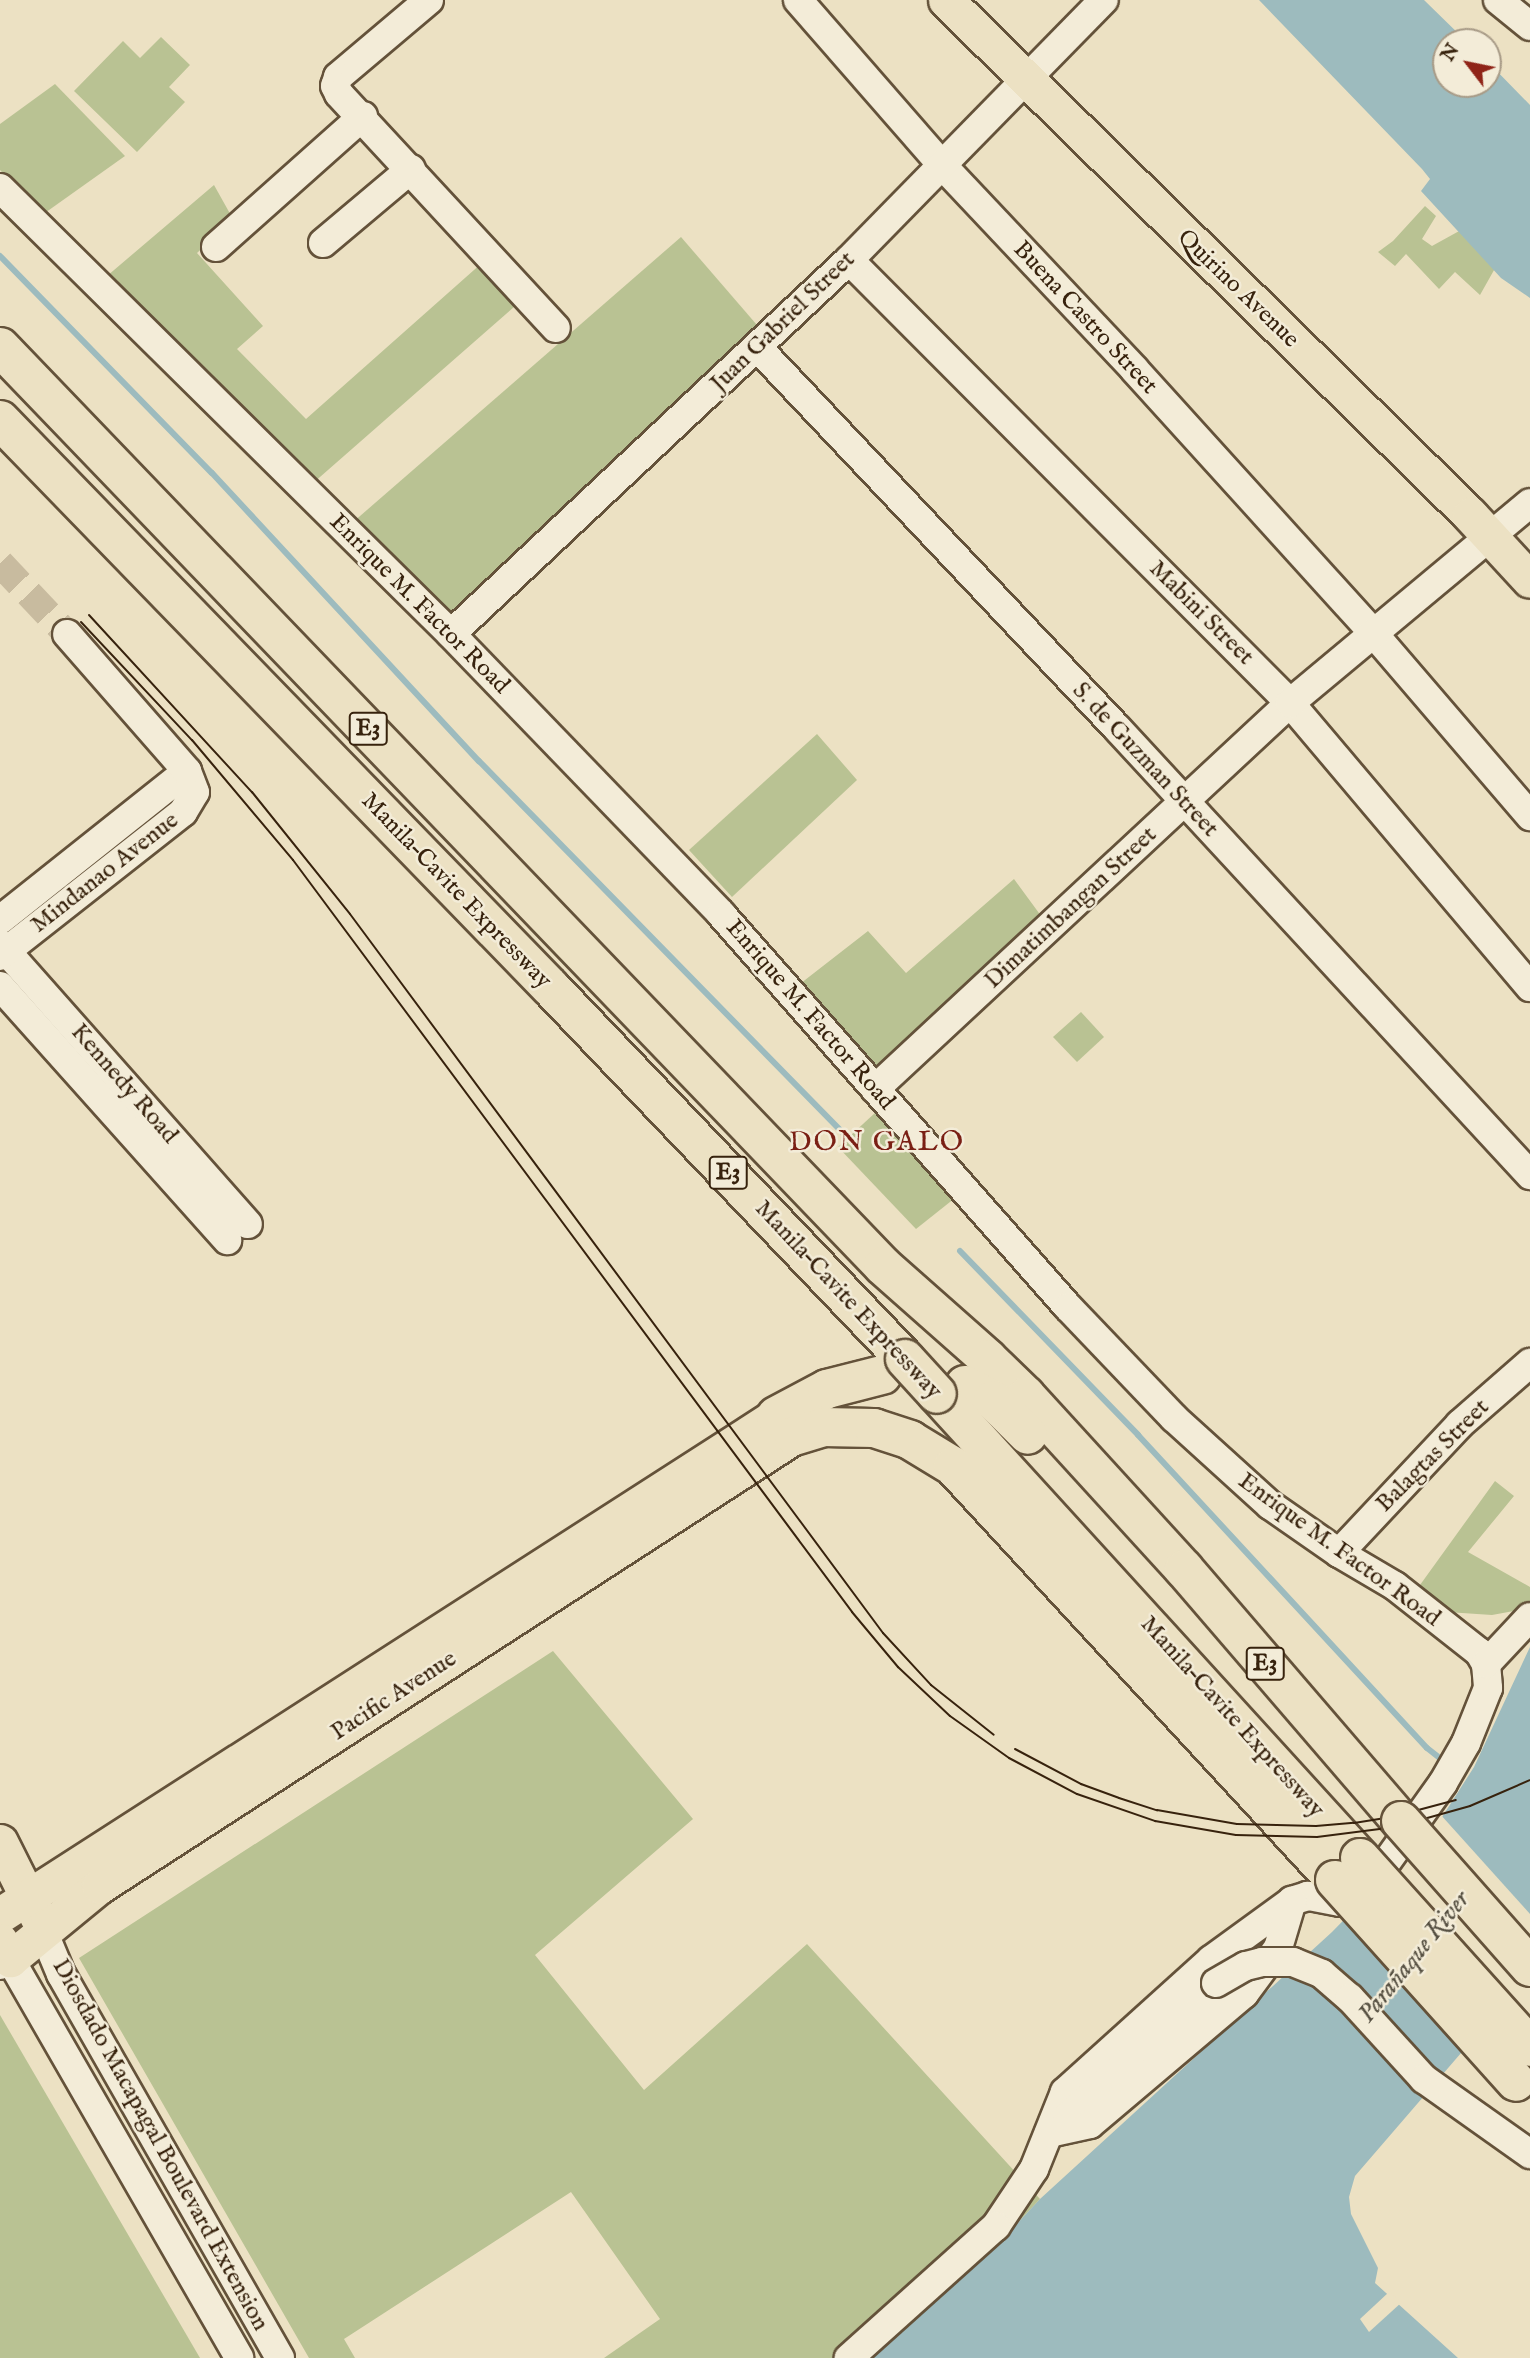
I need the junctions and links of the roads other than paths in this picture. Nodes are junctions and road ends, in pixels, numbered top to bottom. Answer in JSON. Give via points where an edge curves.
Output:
{"nodes":[{"id":1,"x":429,"y":0,"type":"edge"},
{"id":2,"x":797,"y":0,"type":"edge"},
{"id":3,"x":946,"y":0,"type":"edge"},
{"id":4,"x":1104,"y":0,"type":"edge"},
{"id":5,"x":1498,"y":0,"type":"edge"},
{"id":6,"x":1530,"y":26,"type":"edge"},
{"id":7,"x":1026,"y":79,"type":"junction"},
{"id":8,"x":363,"y":116,"type":"junction"},
{"id":9,"x":942,"y":165,"type":"junction"},
{"id":10,"x":411,"y":169,"type":"junction"},
{"id":11,"x":0,"y":188,"type":"edge"},
{"id":12,"x":323,"y":243,"type":"dead end"},
{"id":13,"x":216,"y":247,"type":"dead end"},
{"id":14,"x":849,"y":260,"type":"junction"},
{"id":15,"x":556,"y":328,"type":"dead end"},
{"id":16,"x":0,"y":347,"type":"edge"},
{"id":17,"x":758,"y":348,"type":"junction"},
{"id":18,"x":0,"y":420,"type":"edge"},
{"id":19,"x":1530,"y":503,"type":"edge"},
{"id":20,"x":1489,"y":535,"type":"junction"},
{"id":21,"x":1530,"y":580,"type":"edge"},
{"id":22,"x":67,"y":634,"type":"tunnel mouth"},
{"id":23,"x":451,"y":634,"type":"junction"},
{"id":24,"x":1374,"y":634,"type":"junction"},
{"id":25,"x":1290,"y":704,"type":"junction"},
{"id":26,"x":187,"y":771,"type":"junction"},
{"id":27,"x":1184,"y":802,"type":"junction"},
{"id":28,"x":1530,"y":816,"type":"edge"},
{"id":29,"x":0,"y":920,"type":"edge"},
{"id":30,"x":2,"y":950,"type":"edge"},
{"id":31,"x":0,"y":986,"type":"edge"},
{"id":32,"x":1530,"y":987,"type":"edge"},
{"id":33,"x":875,"y":1089,"type":"junction"},
{"id":34,"x":1530,"y":1175,"type":"edge"},
{"id":35,"x":1530,"y":1363,"type":"edge"},
{"id":36,"x":893,"y":1367,"type":"junction"},
{"id":37,"x":951,"y":1389,"type":"junction"},
{"id":38,"x":785,"y":1426,"type":"junction"},
{"id":39,"x":1339,"y":1553,"type":"junction"},
{"id":40,"x":1530,"y":1617,"type":"edge"},
{"id":41,"x":1486,"y":1664,"type":"junction"},
{"id":42,"x":1401,"y":1821,"type":"junction"},
{"id":43,"x":0,"y":1842,"type":"edge"},
{"id":44,"x":1347,"y":1869,"type":"junction"},
{"id":45,"x":29,"y":1897,"type":"junction"},
{"id":46,"x":1292,"y":1901,"type":"junction"},
{"id":47,"x":0,"y":1915,"type":"edge"},
{"id":48,"x":43,"y":1931,"type":"junction"},
{"id":49,"x":3,"y":1955,"type":"edge"},
{"id":50,"x":1530,"y":1967,"type":"edge"},
{"id":51,"x":1530,"y":2047,"type":"edge"},
{"id":52,"x":1523,"y":2090,"type":"edge"},
{"id":53,"x":1049,"y":2133,"type":"junction"},
{"id":54,"x":1530,"y":2154,"type":"edge"},
{"id":55,"x":239,"y":2358,"type":"edge"},
{"id":56,"x":280,"y":2358,"type":"edge"},
{"id":57,"x":849,"y":2358,"type":"edge"}],
"edges":[{"from":1,"to":8,"type":"street","via":[[338,78],[339,94]]},
{"from":2,"to":9,"type":"street","name":"Buena Castro Street"},
{"from":3,"to":7,"type":"main road","name":"Quirino Avenue"},
{"from":4,"to":7,"type":"street","name":"Juan Gabriel Street"},
{"from":5,"to":6,"type":"street"},
{"from":7,"to":9,"type":"street","name":"Juan Gabriel Street"},
{"from":7,"to":20,"type":"main road","name":"Quirino Avenue"},
{"from":8,"to":10,"type":"street"},
{"from":8,"to":13,"type":"street"},
{"from":9,"to":14,"type":"street","name":"Juan Gabriel Street"},
{"from":9,"to":24,"type":"street","name":"Buena Castro Street"},
{"from":10,"to":12,"type":"street"},
{"from":10,"to":15,"type":"street"},
{"from":11,"to":23,"type":"street","name":"Enrique M. Factor Road"},
{"from":14,"to":17,"type":"street","name":"Juan Gabriel Street"},
{"from":14,"to":25,"type":"street","name":"Mabini Street"},
{"from":16,"to":42,"type":"highway","name":"Manila–Cavite Expressway","number":"E3","via":[[883,1266],[1026,1396]]},
{"from":17,"to":23,"type":"street","name":"Juan Gabriel Street"},
{"from":17,"to":27,"type":"street","name":"S. de Guzman Street"},
{"from":18,"to":36,"type":"highway","name":"Manila–Cavite Expressway","number":"E3","via":[[551,988]]},
{"from":19,"to":20,"type":"street","name":"Dimatimbangan Street"},
{"from":20,"to":21,"type":"main road","name":"Quirino Avenue"},
{"from":20,"to":24,"type":"street","name":"Dimatimbangan Street"},
{"from":22,"to":26,"type":"street"},
{"from":23,"to":33,"type":"street","name":"Enrique M. Factor Road","via":[[721,914]]},
{"from":24,"to":25,"type":"street","name":"Dimatimbangan Street"},
{"from":24,"to":28,"type":"street","name":"Buena Castro Street"},
{"from":25,"to":27,"type":"street","name":"Dimatimbangan Street"},
{"from":25,"to":32,"type":"street","name":"Mabini Street"},
{"from":26,"to":29,"type":"street","name":"Mindanao Avenue"},
{"from":26,"to":30,"type":"street","name":"Mindanao Avenue","via":[[195,792],[189,807]]},
{"from":27,"to":33,"type":"street","name":"Dimatimbangan Street"},
{"from":27,"to":34,"type":"street","name":"S. de Guzman Street"},
{"from":30,"to":31,"type":"street","name":"Kennedy Road","via":[[237,1232]]},
{"from":33,"to":39,"type":"street","name":"Enrique M. Factor Road","via":[[1068,1307],[1174,1418],[1244,1485]]},
{"from":35,"to":39,"type":"street","name":"Balagtas Street","via":[[1460,1424]]},
{"from":36,"to":37,"type":"highway","name":"Manila–Cavite Expressway","number":"E3","bridge":true},
{"from":36,"to":38,"type":"highway","via":[[827,1389]]},
{"from":37,"to":42,"type":"highway","via":[[993,1400],[1014,1420],[1225,1645]]},
{"from":37,"to":44,"type":"highway","name":"Manila–Cavite Expressway","number":"E3"},
{"from":38,"to":44,"type":"highway","via":[[874,1428],[910,1440],[953,1466]]},
{"from":38,"to":45,"type":"main road","name":"Pacific Avenue"},
{"from":38,"to":48,"type":"main road","name":"Pacific Avenue","via":[[100,1885]]},
{"from":39,"to":41,"type":"street","name":"Enrique M. Factor Road","via":[[1395,1586],[1479,1652]]},
{"from":40,"to":41,"type":"street"},
{"from":41,"to":46,"type":"street","via":[[1488,1688],[1466,1743],[1371,1884],[1354,1899],[1340,1902],[1308,1896]]},
{"from":42,"to":50,"type":"highway","name":"Manila–Cavite Expressway","number":"E3","bridge":true},
{"from":43,"to":45,"type":"main road"},
{"from":44,"to":51,"type":"highway","name":"Manila–Cavite Expressway","number":"E3","bridge":true},
{"from":44,"to":52,"type":"highway","bridge":true},
{"from":45,"to":47,"type":"main road","name":"Pacific Avenue"},
{"from":45,"to":48,"type":"main road"},
{"from":46,"to":53,"type":"street","via":[[1211,1960],[1065,2092]]},
{"from":46,"to":53,"type":"street","via":[[1279,1948],[1244,1994],[1090,2124]]},
{"from":48,"to":49,"type":"main road","name":"Pacific Avenue"},
{"from":48,"to":56,"type":"street","name":"Diosdado Macapagal Boulevard Extension","via":[[61,1974]]},
{"from":49,"to":55,"type":"street","name":"Diosdado Macapagal Boulevard Extension"},
{"from":53,"to":54,"type":"street","bridge":true,"via":[[1216,1983],[1246,1966],[1293,1962],[1322,1974],[1424,2079]]},
{"from":53,"to":57,"type":"street","via":[[1034,2169],[996,2226]]}]}
